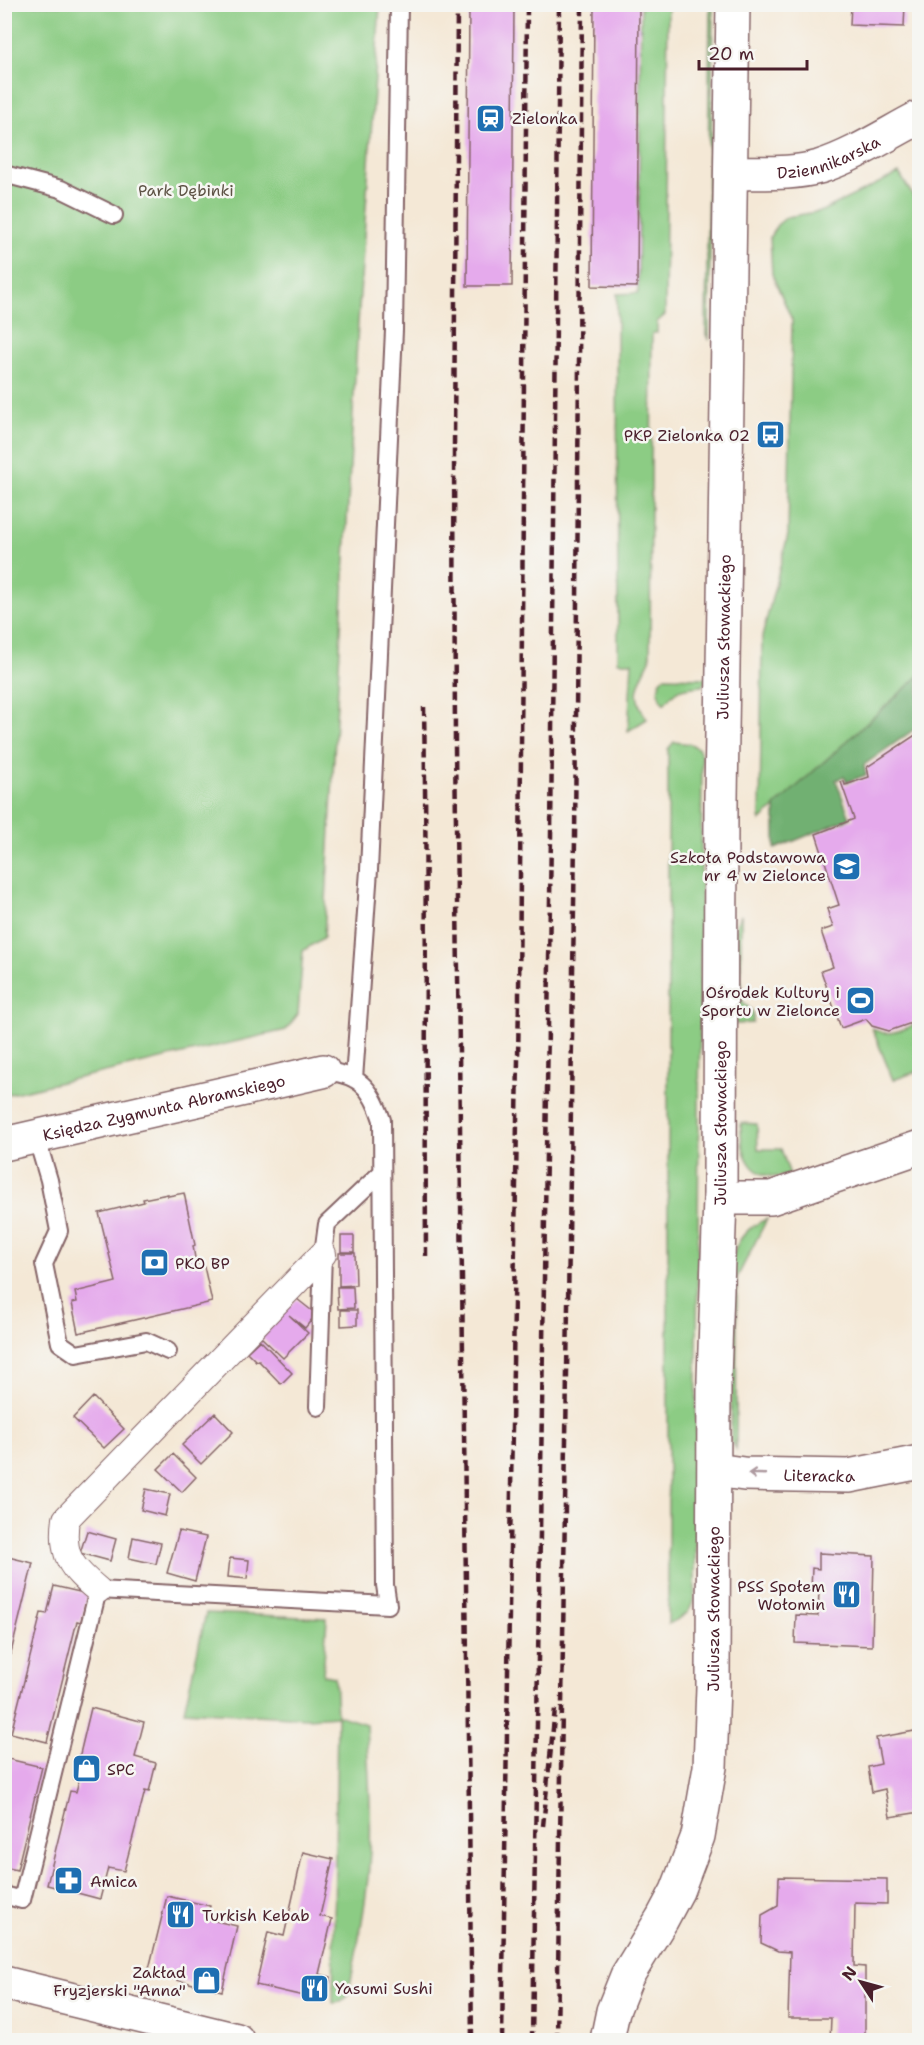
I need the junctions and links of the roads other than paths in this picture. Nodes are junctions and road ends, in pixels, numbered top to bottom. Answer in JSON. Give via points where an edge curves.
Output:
{"nodes":[{"id":1,"x":399,"y":4,"type":"edge"},
{"id":2,"x":733,"y":4,"type":"edge"},
{"id":3,"x":920,"y":117,"type":"edge"},
{"id":4,"x":731,"y":173,"type":"junction"},
{"id":5,"x":4,"y":174,"type":"edge"},
{"id":6,"x":114,"y":215,"type":"dead end"},
{"id":7,"x":338,"y":1075,"type":"junction"},
{"id":8,"x":36,"y":1136,"type":"junction"},
{"id":9,"x":4,"y":1144,"type":"edge"},
{"id":10,"x":920,"y":1147,"type":"edge"},
{"id":11,"x":382,"y":1172,"type":"junction"},
{"id":12,"x":720,"y":1198,"type":"junction"},
{"id":13,"x":323,"y":1254,"type":"junction"},
{"id":14,"x":168,"y":1351,"type":"dead end"},
{"id":15,"x":318,"y":1407,"type":"dead end"},
{"id":16,"x":920,"y":1462,"type":"edge"},
{"id":17,"x":715,"y":1470,"type":"junction"},
{"id":18,"x":98,"y":1590,"type":"junction"},
{"id":19,"x":4,"y":1895,"type":"edge"},
{"id":20,"x":4,"y":1983,"type":"edge"},
{"id":21,"x":237,"y":2040,"type":"edge"},
{"id":22,"x":607,"y":2040,"type":"edge"}],
"edges":[{"from":1,"to":7,"type":"lane","via":[[394,330],[369,870]]},
{"from":2,"to":4,"type":"street","name":"Juliusza Słowackiego"},
{"from":3,"to":4,"type":"street","name":"Dziennikarska","via":[[818,167]]},
{"from":4,"to":12,"type":"street","name":"Juliusza Słowackiego","via":[[721,799]]},
{"from":5,"to":6,"type":"lane","via":[[61,189]]},
{"from":7,"to":8,"type":"street","name":"Księdza Zygmunta Abramskiego"},
{"from":7,"to":11,"type":"lane","via":[[366,1086],[375,1099],[382,1120]]},
{"from":8,"to":9,"type":"street","name":"Księdza Zygmunta Abramskiego"},
{"from":8,"to":14,"type":"lane","via":[[59,1231],[44,1264],[60,1343],[76,1354],[146,1341]]},
{"from":10,"to":12,"type":"street","via":[[771,1198]]},
{"from":11,"to":13,"type":"lane","via":[[327,1224]]},
{"from":11,"to":18,"type":"lane","via":[[387,1605]]},
{"from":12,"to":17,"type":"street","name":"Juliusza Słowackiego"},
{"from":13,"to":15,"type":"lane"},
{"from":13,"to":18,"type":"street","via":[[66,1519],[63,1538],[67,1555],[79,1574]]},
{"from":16,"to":17,"type":"street","name":"Literacka","one_way":true,"via":[[849,1476]]},
{"from":17,"to":22,"type":"street","name":"Juliusza Słowackiego","via":[[710,1767],[698,1836],[676,1891],[627,1976]]},
{"from":18,"to":19,"type":"lane","via":[[22,1900]]},
{"from":20,"to":21,"type":"street"}]}
